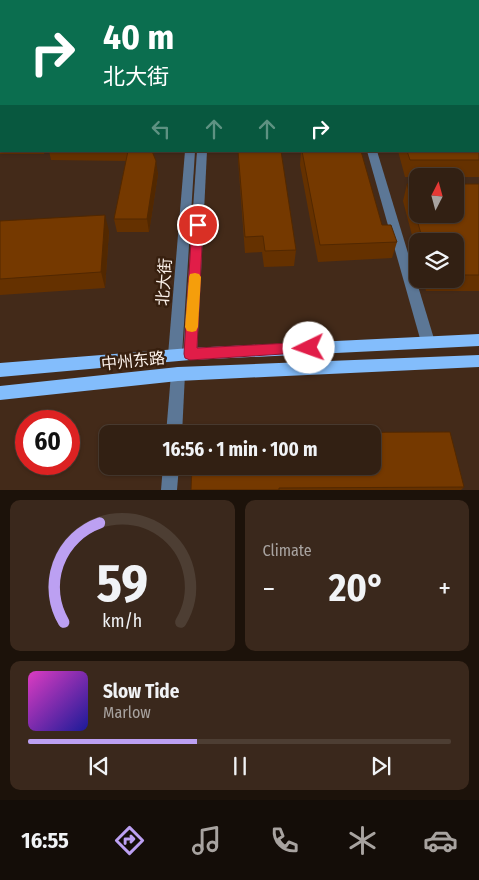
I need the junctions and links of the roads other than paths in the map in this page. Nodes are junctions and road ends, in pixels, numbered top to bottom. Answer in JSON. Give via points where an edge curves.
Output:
{"nodes":[{"id":1,"x":190,"y":152,"type":"edge"},
{"id":2,"x":202,"y":152,"type":"edge"},
{"id":3,"x":372,"y":152,"type":"edge"},
{"id":4,"x":479,"y":340,"type":"edge"},
{"id":5,"x":428,"y":342,"type":"junction"},
{"id":6,"x":190,"y":354,"type":"junction"},
{"id":7,"x":175,"y":356,"type":"junction"},
{"id":8,"x":479,"y":361,"type":"edge"},
{"id":9,"x":0,"y":370,"type":"edge"},
{"id":10,"x":178,"y":374,"type":"junction"},
{"id":11,"x":0,"y":392,"type":"edge"},
{"id":12,"x":175,"y":425,"type":"edge"},
{"id":13,"x":170,"y":475,"type":"edge"},
{"id":14,"x":169,"y":490,"type":"edge"}],
"edges":[{"from":1,"to":7,"type":"street","name":"北大街"},
{"from":2,"to":6,"type":"street","name":"北大街"},
{"from":3,"to":5,"type":"street"},
{"from":4,"to":5,"type":"main road","name":"中州东路"},
{"from":5,"to":6,"type":"main road","name":"中州东路"},
{"from":6,"to":7,"type":"main road","name":"中州东路"},
{"from":7,"to":9,"type":"main road","name":"中州东路"},
{"from":8,"to":10,"type":"main road","name":"中州东路"},
{"from":10,"to":11,"type":"main road","name":"中州东路"},
{"from":10,"to":12,"type":"street"},
{"from":13,"to":14,"type":"street"}]}
